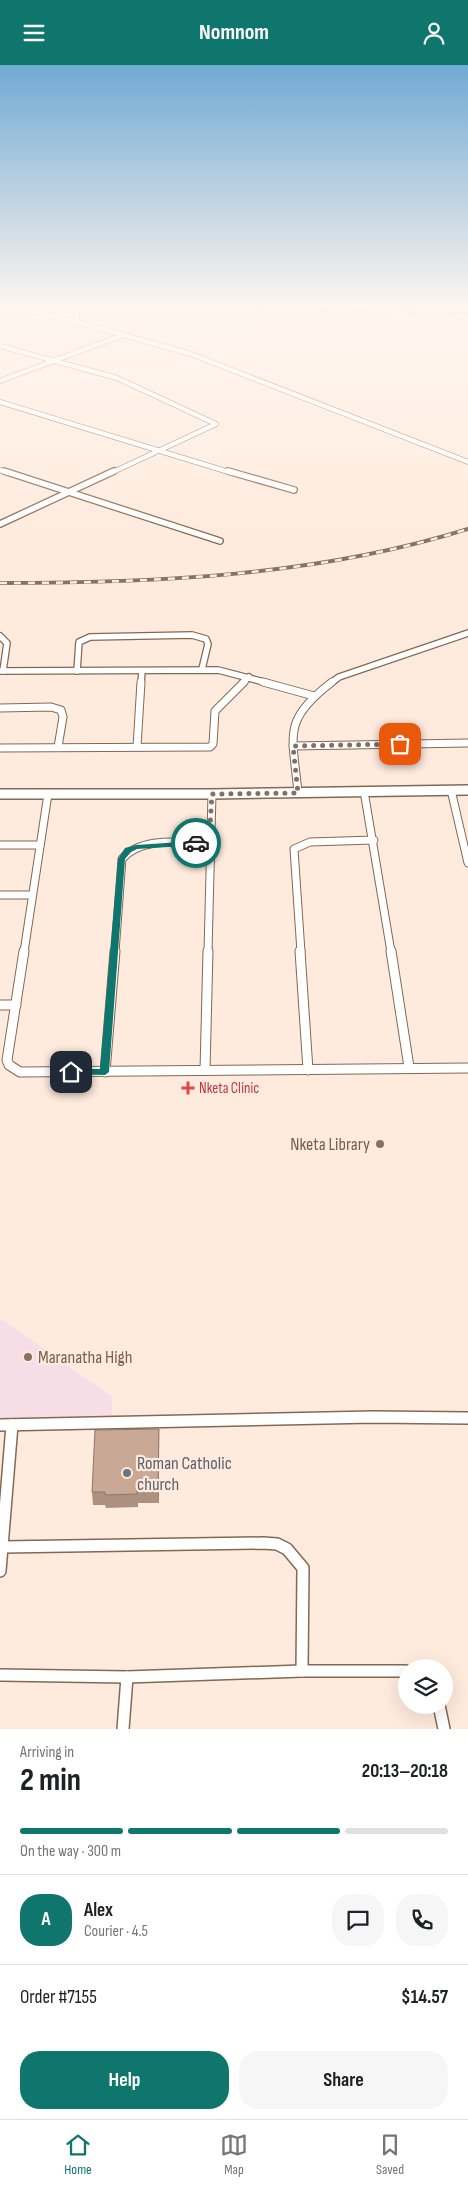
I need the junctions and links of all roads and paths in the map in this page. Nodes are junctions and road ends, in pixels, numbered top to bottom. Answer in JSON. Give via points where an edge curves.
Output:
{"nodes":[{"id":1,"x":130,"y":384,"type":"edge"},
{"id":2,"x":269,"y":384,"type":"edge"},
{"id":3,"x":0,"y":402,"type":"edge"},
{"id":4,"x":160,"y":452,"type":"junction"},
{"id":5,"x":468,"y":462,"type":"edge"},
{"id":6,"x":0,"y":470,"type":"edge"},
{"id":7,"x":294,"y":490,"type":"dead end"},
{"id":8,"x":71,"y":493,"type":"junction"},
{"id":9,"x":0,"y":524,"type":"edge"},
{"id":10,"x":220,"y":541,"type":"dead end"},
{"id":11,"x":468,"y":633,"type":"edge"},
{"id":12,"x":0,"y":636,"type":"edge"},
{"id":13,"x":202,"y":669,"type":"junction"},
{"id":14,"x":1,"y":671,"type":"edge"},
{"id":15,"x":77,"y":671,"type":"junction"},
{"id":16,"x":142,"y":671,"type":"junction"},
{"id":17,"x":249,"y":677,"type":"junction"},
{"id":18,"x":314,"y":696,"type":"junction"},
{"id":19,"x":0,"y":707,"type":"edge"},
{"id":20,"x":468,"y":743,"type":"edge"},
{"id":21,"x":293,"y":746,"type":"junction"},
{"id":22,"x":0,"y":747,"type":"edge"},
{"id":23,"x":58,"y":747,"type":"junction"},
{"id":24,"x":137,"y":747,"type":"junction"},
{"id":25,"x":451,"y":790,"type":"junction"},
{"id":26,"x":468,"y":790,"type":"edge"},
{"id":27,"x":364,"y":791,"type":"junction"},
{"id":28,"x":298,"y":793,"type":"junction"},
{"id":29,"x":0,"y":794,"type":"edge"},
{"id":30,"x":48,"y":794,"type":"junction"},
{"id":31,"x":212,"y":794,"type":"junction"},
{"id":32,"x":374,"y":840,"type":"junction"},
{"id":33,"x":209,"y":843,"type":"junction"},
{"id":34,"x":0,"y":845,"type":"edge"},
{"id":35,"x":40,"y":845,"type":"junction"},
{"id":36,"x":468,"y":863,"type":"edge"},
{"id":37,"x":0,"y":895,"type":"edge"},
{"id":38,"x":32,"y":895,"type":"junction"},
{"id":39,"x":0,"y":1005,"type":"edge"},
{"id":40,"x":16,"y":1005,"type":"junction"},
{"id":41,"x":409,"y":1067,"type":"junction"},
{"id":42,"x":468,"y":1068,"type":"edge"},
{"id":43,"x":205,"y":1070,"type":"junction"},
{"id":44,"x":308,"y":1070,"type":"junction"},
{"id":45,"x":105,"y":1072,"type":"junction"},
{"id":46,"x":468,"y":1418,"type":"edge"},
{"id":47,"x":6,"y":1425,"type":"edge"},
{"id":48,"x":3,"y":1547,"type":"junction"},
{"id":49,"x":0,"y":1571,"type":"edge"},
{"id":50,"x":302,"y":1671,"type":"junction"},
{"id":51,"x":398,"y":1671,"type":"edge"},
{"id":52,"x":0,"y":1675,"type":"edge"},
{"id":53,"x":127,"y":1677,"type":"junction"},
{"id":54,"x":441,"y":1714,"type":"edge"},
{"id":55,"x":123,"y":1729,"type":"edge"},
{"id":56,"x":444,"y":1729,"type":"edge"}],
"edges":[{"from":1,"to":4,"type":"street","via":[[215,422],[214,427]]},
{"from":2,"to":5,"type":"street"},
{"from":3,"to":4,"type":"street"},
{"from":4,"to":7,"type":"street"},
{"from":4,"to":8,"type":"street"},
{"from":6,"to":8,"type":"street"},
{"from":8,"to":9,"type":"street"},
{"from":8,"to":10,"type":"street"},
{"from":11,"to":18,"type":"street","via":[[339,677]]},
{"from":12,"to":14,"type":"street","via":[[7,643]]},
{"from":13,"to":15,"type":"street","via":[[208,649],[206,639],[192,635],[163,635],[84,639],[78,646]]},
{"from":13,"to":16,"type":"street"},
{"from":13,"to":17,"type":"street"},
{"from":14,"to":15,"type":"street"},
{"from":15,"to":16,"type":"street"},
{"from":16,"to":24,"type":"street"},
{"from":17,"to":18,"type":"street"},
{"from":17,"to":24,"type":"street","via":[[215,711],[212,745],[204,748]]},
{"from":18,"to":21,"type":"street","via":[[295,720]]},
{"from":19,"to":23,"type":"street","via":[[51,707],[60,710],[63,717]]},
{"from":20,"to":21,"type":"street"},
{"from":21,"to":28,"type":"street"},
{"from":22,"to":23,"type":"street"},
{"from":23,"to":24,"type":"street"},
{"from":25,"to":26,"type":"street"},
{"from":25,"to":27,"type":"street"},
{"from":25,"to":36,"type":"street"},
{"from":27,"to":28,"type":"street"},
{"from":27,"to":32,"type":"street"},
{"from":28,"to":31,"type":"street"},
{"from":29,"to":30,"type":"street"},
{"from":30,"to":31,"type":"street"},
{"from":30,"to":35,"type":"street"},
{"from":31,"to":33,"type":"street"},
{"from":32,"to":41,"type":"street"},
{"from":32,"to":44,"type":"street","via":[[310,842],[294,849]]},
{"from":33,"to":43,"type":"street"},
{"from":33,"to":45,"type":"street","via":[[136,847],[128,850],[122,859]]},
{"from":34,"to":35,"type":"street"},
{"from":35,"to":38,"type":"street"},
{"from":37,"to":38,"type":"street"},
{"from":38,"to":40,"type":"street"},
{"from":39,"to":40,"type":"street"},
{"from":40,"to":45,"type":"street","via":[[9,1065],[20,1072]]},
{"from":41,"to":42,"type":"street"},
{"from":41,"to":44,"type":"street"},
{"from":43,"to":44,"type":"street"},
{"from":43,"to":45,"type":"street"},
{"from":46,"to":47,"type":"street","via":[[363,1417]]},
{"from":47,"to":48,"type":"street"},
{"from":48,"to":49,"type":"street"},
{"from":48,"to":50,"type":"street","via":[[263,1543],[287,1547],[303,1568]]},
{"from":50,"to":51,"type":"street"},
{"from":50,"to":53,"type":"street"},
{"from":52,"to":53,"type":"street"},
{"from":53,"to":55,"type":"street"},
{"from":54,"to":56,"type":"street"}]}
